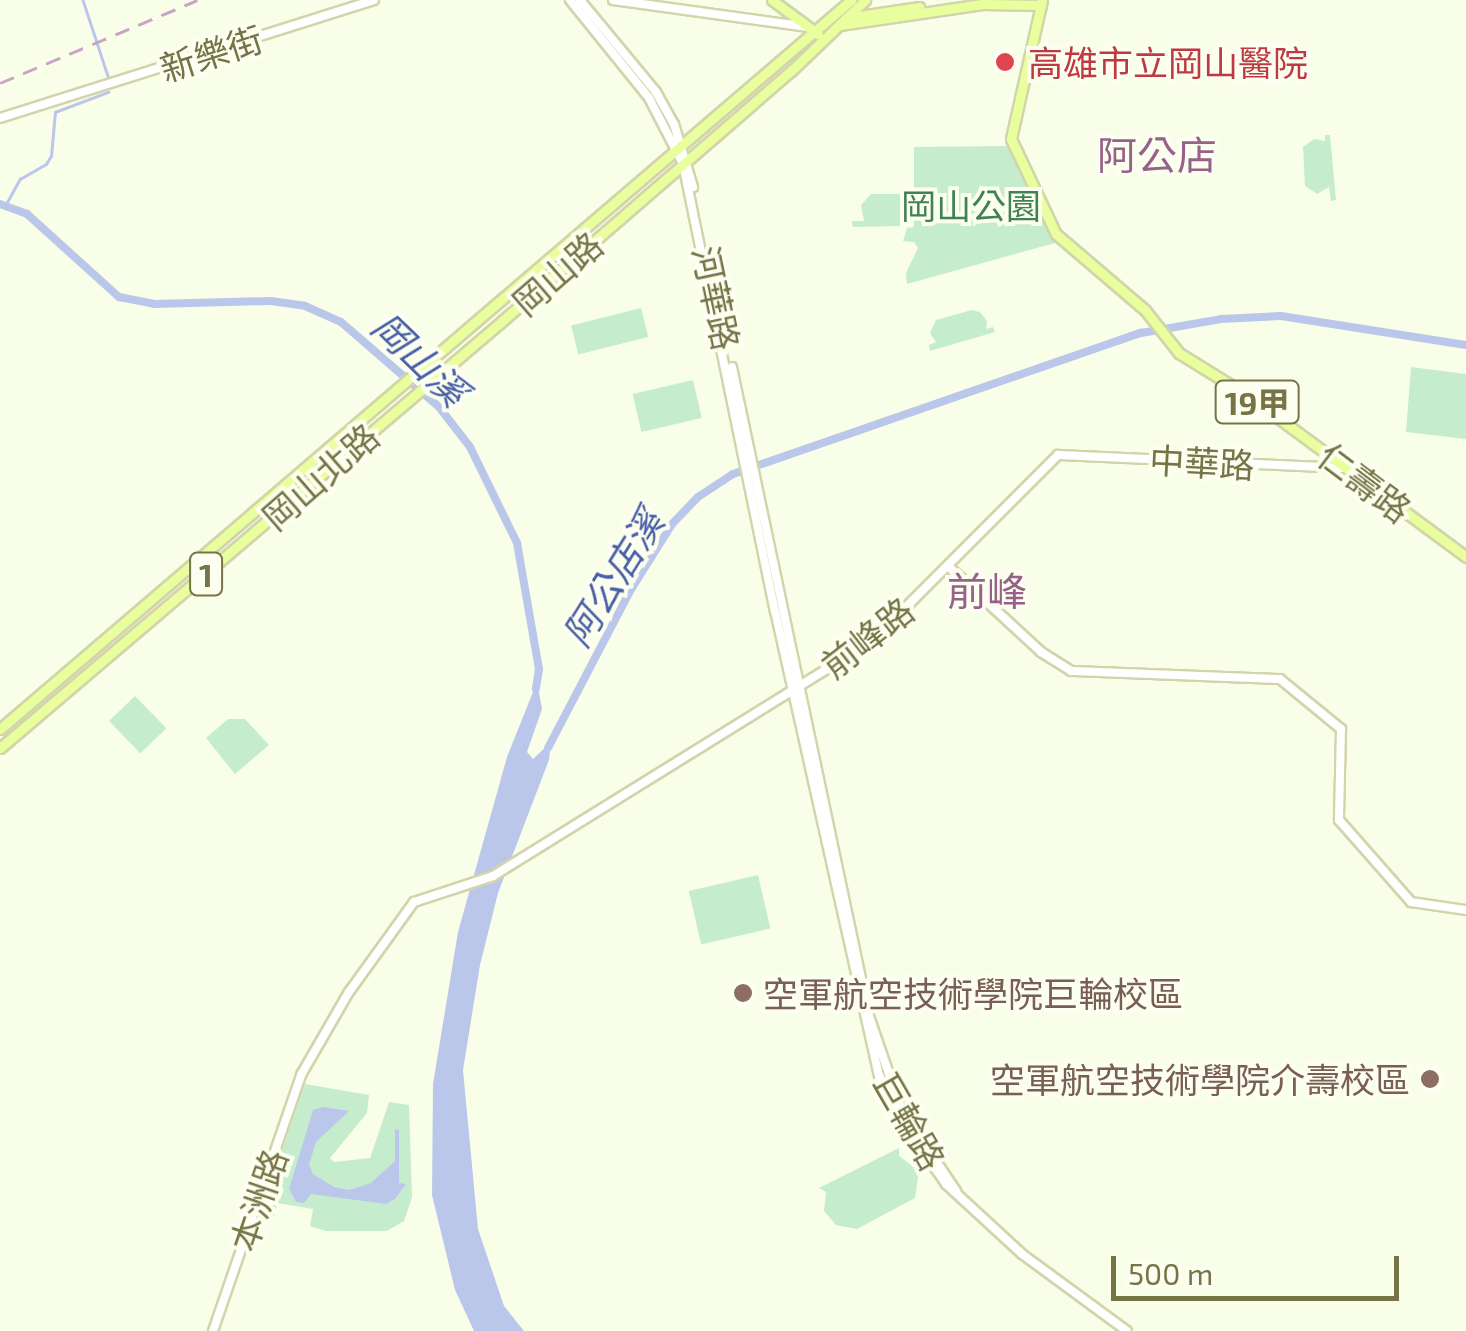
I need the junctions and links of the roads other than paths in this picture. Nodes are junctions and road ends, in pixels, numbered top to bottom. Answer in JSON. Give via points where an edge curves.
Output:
{"nodes":[{"id":1,"x":374,"y":0,"type":"edge"},
{"id":2,"x":570,"y":0,"type":"edge"},
{"id":3,"x":580,"y":0,"type":"edge"},
{"id":4,"x":612,"y":0,"type":"edge"},
{"id":5,"x":772,"y":0,"type":"edge"},
{"id":6,"x":851,"y":0,"type":"edge"},
{"id":7,"x":865,"y":0,"type":"edge"},
{"id":8,"x":977,"y":0,"type":"edge"},
{"id":9,"x":1041,"y":3,"type":"edge"},
{"id":10,"x":828,"y":27,"type":"junction"},
{"id":11,"x":617,"y":47,"type":"junction"},
{"id":12,"x":0,"y":118,"type":"edge"},
{"id":13,"x":679,"y":149,"type":"junction"},
{"id":14,"x":685,"y":162,"type":"junction"},
{"id":15,"x":406,"y":382,"type":"joint"},
{"id":16,"x":412,"y":398,"type":"joint"},
{"id":17,"x":1058,"y":455,"type":"joint"},
{"id":18,"x":1346,"y":468,"type":"junction"},
{"id":19,"x":1466,"y":557,"type":"edge"},
{"id":20,"x":949,"y":567,"type":"junction"},
{"id":21,"x":797,"y":691,"type":"junction"},
{"id":22,"x":0,"y":729,"type":"edge"},
{"id":23,"x":0,"y":748,"type":"edge"},
{"id":24,"x":448,"y":893,"type":"joint"},
{"id":25,"x":1466,"y":910,"type":"edge"},
{"id":26,"x":215,"y":1331,"type":"edge"},
{"id":27,"x":1127,"y":1331,"type":"edge"}],
"edges":[{"from":1,"to":12,"type":"street","name":"新樂街"},
{"from":2,"to":11,"type":"street"},
{"from":3,"to":11,"type":"street"},
{"from":4,"to":10,"type":"street"},
{"from":5,"to":10,"type":"main road"},
{"from":6,"to":10,"type":"main road","number":"1"},
{"from":7,"to":10,"type":"main road","number":"1"},
{"from":8,"to":10,"type":"main road"},
{"from":9,"to":10,"type":"main road","number":"19甲","via":[[982,4]]},
{"from":9,"to":18,"type":"main road","name":"仁壽路","number":"19甲","via":[[1011,138],[1064,245],[1154,321],[1186,359]]},
{"from":10,"to":13,"type":"main road","name":"岡山路","number":"1"},
{"from":10,"to":14,"type":"main road","name":"岡山路","number":"1"},
{"from":11,"to":13,"type":"street","name":"河華路"},
{"from":13,"to":14,"type":"street","name":"河華路"},
{"from":13,"to":15,"type":"main road","name":"岡山路","number":"1"},
{"from":14,"to":16,"type":"main road","name":"岡山路","number":"1"},
{"from":14,"to":21,"type":"street","name":"河華路"},
{"from":15,"to":22,"type":"main road","name":"岡山北路","number":"1"},
{"from":16,"to":23,"type":"main road","name":"岡山北路","number":"1"},
{"from":17,"to":18,"type":"street","name":"中華路"},
{"from":17,"to":20,"type":"street","name":"前峰路"},
{"from":18,"to":19,"type":"main road","name":"仁壽路","number":"19甲"},
{"from":20,"to":21,"type":"street","name":"前峰路","via":[[872,642]]},
{"from":20,"to":25,"type":"street","via":[[1041,652],[1072,671],[1280,679],[1341,729],[1340,820],[1411,902]]},
{"from":21,"to":24,"type":"street","name":"前峰路","via":[[493,876]]},
{"from":21,"to":27,"type":"street","name":"巨輪路","via":[[869,1016],[901,1109],[958,1195],[1022,1254]]},
{"from":24,"to":26,"type":"street","name":"本洲路","via":[[406,909],[345,998],[306,1071]]}]}
